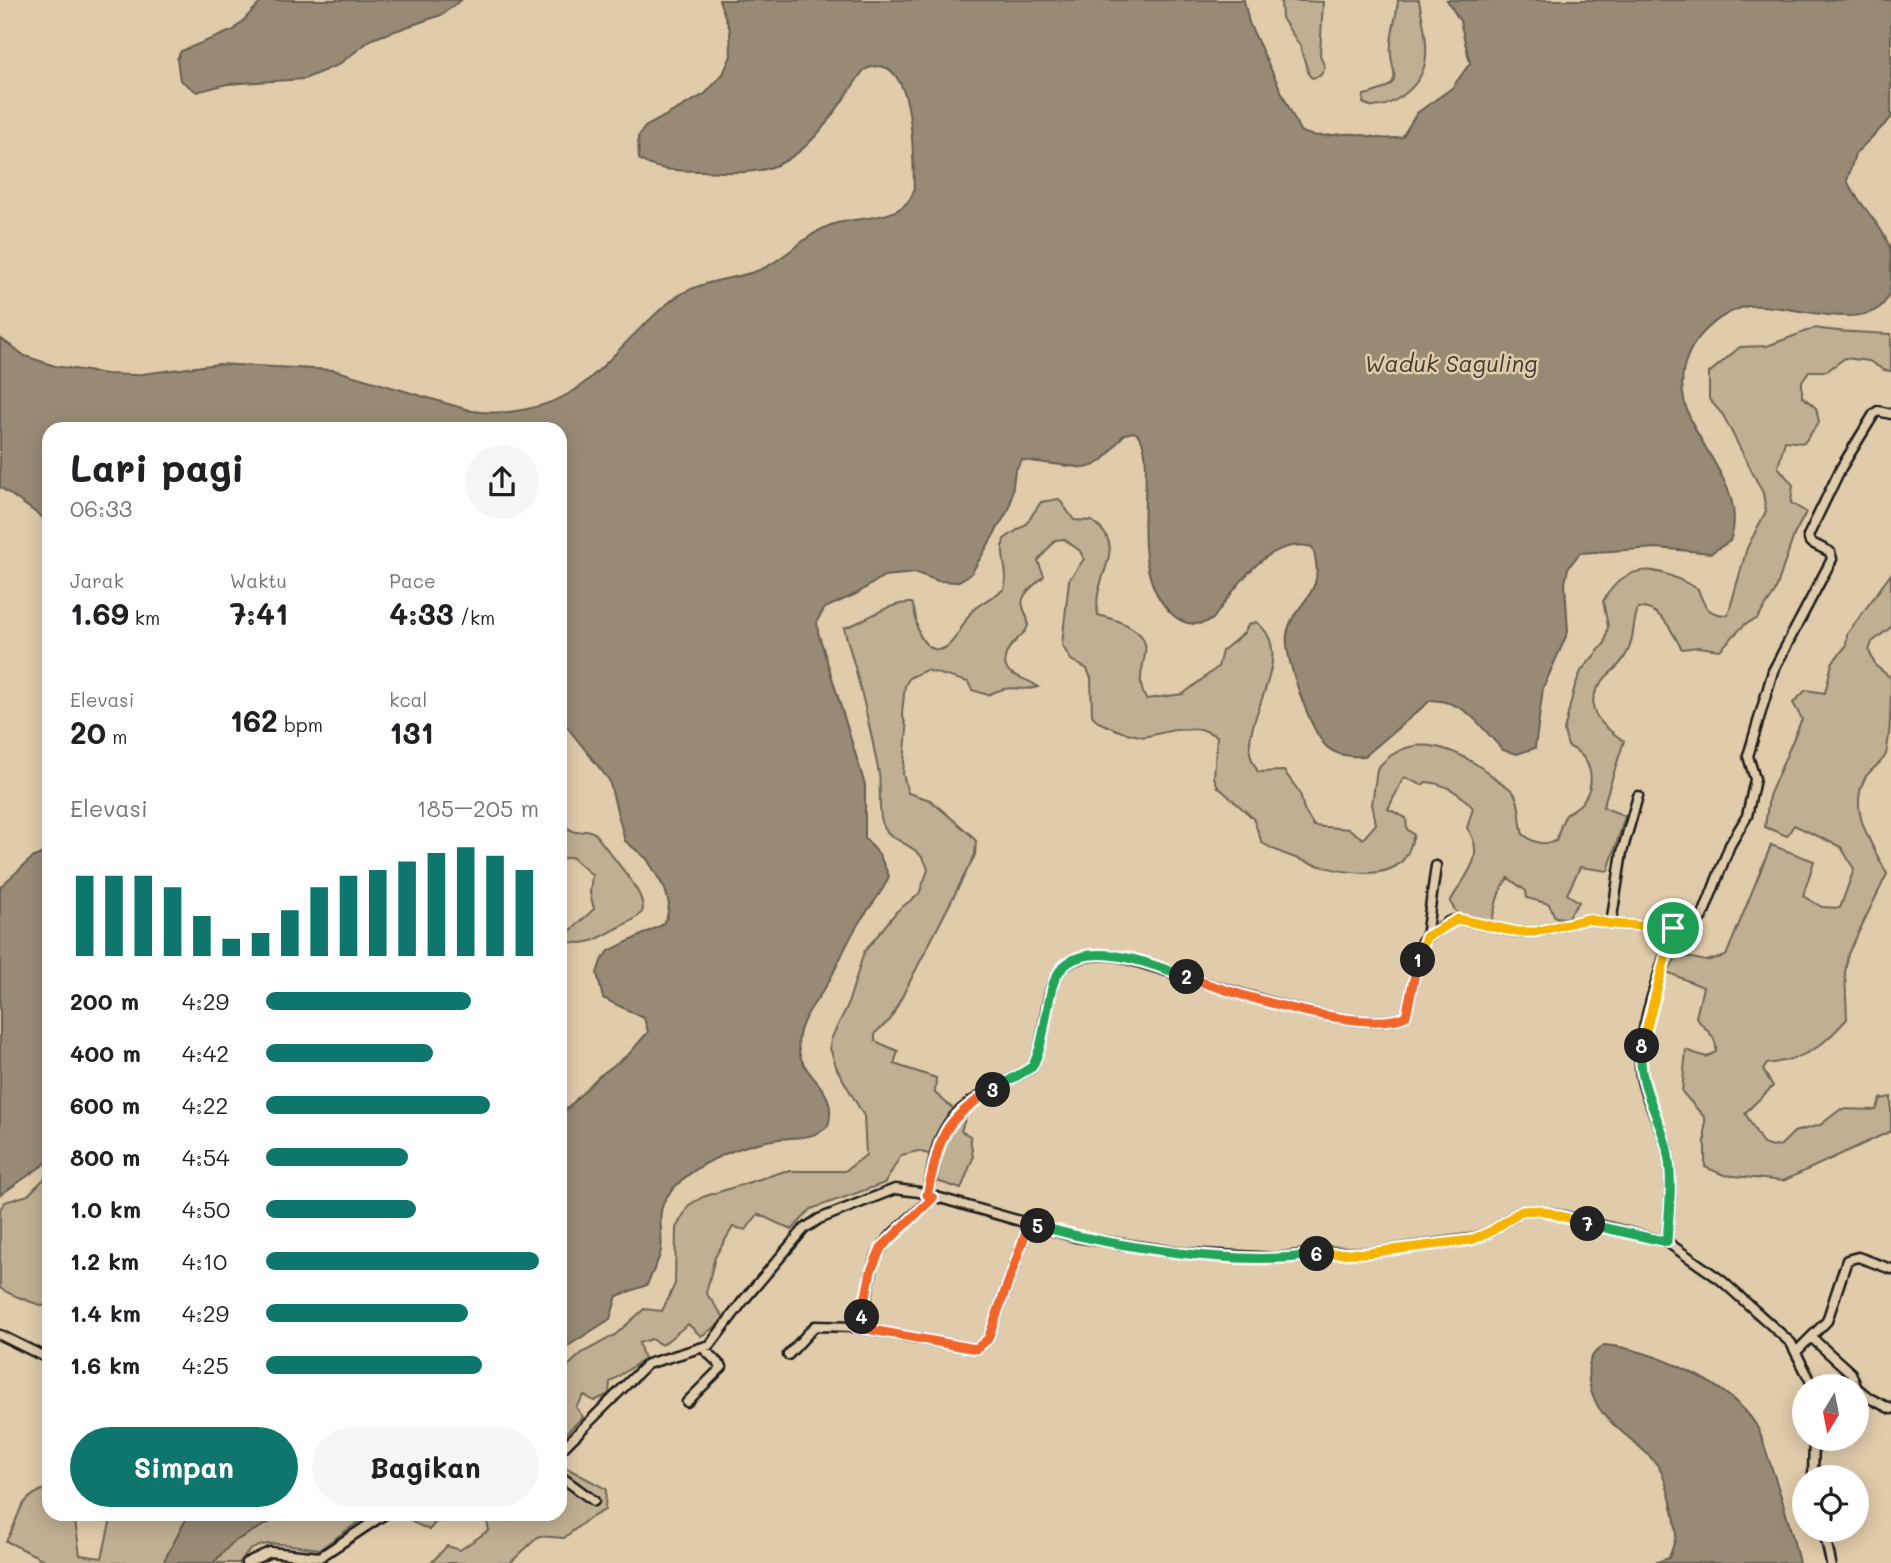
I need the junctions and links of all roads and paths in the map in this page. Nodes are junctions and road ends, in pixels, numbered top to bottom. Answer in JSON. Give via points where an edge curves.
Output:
{"nodes":[{"id":1,"x":1891,"y":414,"type":"edge"},
{"id":2,"x":1638,"y":796,"type":"dead end"},
{"id":3,"x":1436,"y":866,"type":"dead end"},
{"id":4,"x":1611,"y":924,"type":"junction"},
{"id":5,"x":1673,"y":928,"type":"junction"},
{"id":6,"x":1426,"y":937,"type":"junction"},
{"id":7,"x":930,"y":1197,"type":"junction"},
{"id":8,"x":1029,"y":1224,"type":"junction"},
{"id":9,"x":1667,"y":1242,"type":"junction"},
{"id":10,"x":1891,"y":1269,"type":"edge"},
{"id":11,"x":856,"y":1327,"type":"junction"},
{"id":12,"x":0,"y":1335,"type":"edge"},
{"id":13,"x":1812,"y":1338,"type":"junction"},
{"id":14,"x":704,"y":1349,"type":"junction"},
{"id":15,"x":1797,"y":1352,"type":"junction"},
{"id":16,"x":788,"y":1355,"type":"dead end"},
{"id":17,"x":42,"y":1356,"type":"edge"},
{"id":18,"x":1808,"y":1374,"type":"edge"},
{"id":19,"x":1851,"y":1374,"type":"edge"},
{"id":20,"x":1869,"y":1398,"type":"edge"},
{"id":21,"x":687,"y":1402,"type":"dead end"},
{"id":22,"x":1891,"y":1409,"type":"edge"},
{"id":23,"x":567,"y":1444,"type":"edge"},
{"id":24,"x":567,"y":1481,"type":"edge"},
{"id":25,"x":594,"y":1501,"type":"dead end"},
{"id":26,"x":374,"y":1521,"type":"edge"},
{"id":27,"x":1827,"y":1542,"type":"edge"},
{"id":28,"x":246,"y":1563,"type":"edge"},
{"id":29,"x":1831,"y":1563,"type":"edge"}],
"edges":[{"from":1,"to":5,"type":"street","via":[[1874,414],[1813,523],[1808,539],[1830,552],[1832,559],[1773,671],[1748,756],[1755,779],[1747,816],[1701,920]]},
{"from":2,"to":4,"type":"street","via":[[1622,852]]},
{"from":3,"to":6,"type":"street"},
{"from":4,"to":5,"type":"street"},
{"from":4,"to":6,"type":"street","via":[[1587,919],[1517,932],[1458,919]]},
{"from":5,"to":9,"type":"street","via":[[1640,1064],[1666,1146],[1671,1187]]},
{"from":6,"to":7,"type":"street","via":[[1408,1011],[1401,1018],[1377,1021],[1247,998],[1116,956],[1073,959],[1054,984],[1032,1067],[984,1095],[948,1124]]},
{"from":7,"to":8,"type":"street"},
{"from":7,"to":11,"type":"street","via":[[881,1248]]},
{"from":7,"to":14,"type":"street","via":[[895,1189],[804,1229]]},
{"from":8,"to":9,"type":"street","via":[[1076,1237],[1183,1253],[1276,1258],[1471,1240],[1521,1211],[1531,1210]]},
{"from":8,"to":11,"type":"street","via":[[983,1346],[976,1349]]},
{"from":9,"to":15,"type":"street","via":[[1721,1280]]},
{"from":10,"to":13,"type":"street","via":[[1858,1257],[1847,1260],[1835,1304]]},
{"from":11,"to":16,"type":"street","via":[[815,1326]]},
{"from":12,"to":17,"type":"street"},
{"from":13,"to":15,"type":"street"},
{"from":13,"to":19,"type":"street"},
{"from":14,"to":21,"type":"street","via":[[722,1367]]},
{"from":14,"to":23,"type":"street","via":[[647,1364]]},
{"from":15,"to":18,"type":"street"},
{"from":20,"to":22,"type":"street"},
{"from":24,"to":25,"type":"street"},
{"from":26,"to":28,"type":"street","via":[[320,1557],[270,1552]]},
{"from":27,"to":29,"type":"street"}]}
